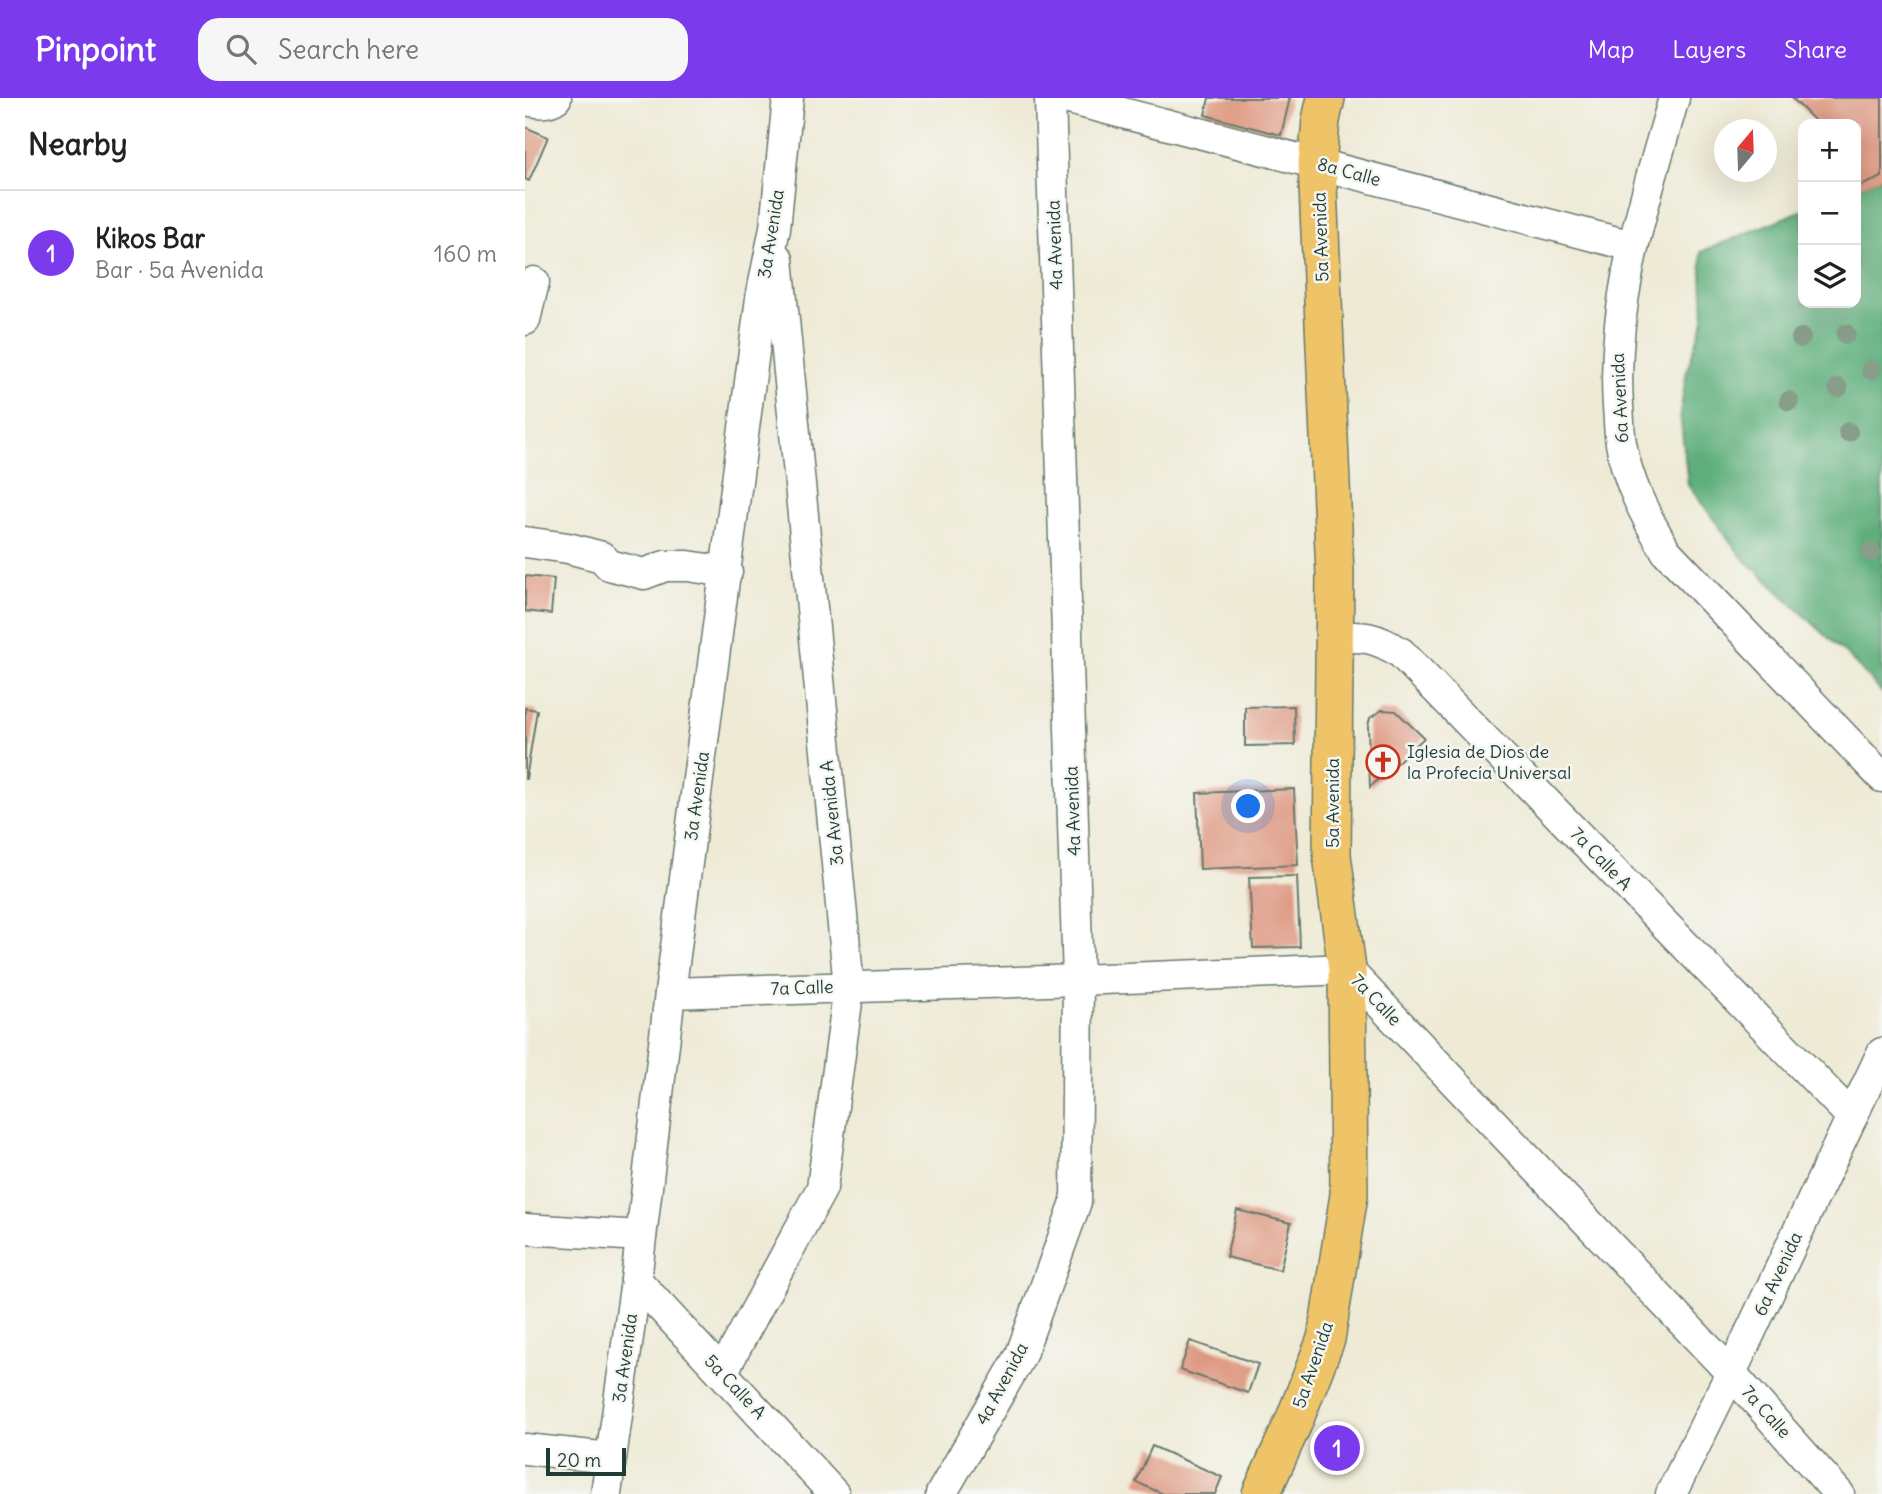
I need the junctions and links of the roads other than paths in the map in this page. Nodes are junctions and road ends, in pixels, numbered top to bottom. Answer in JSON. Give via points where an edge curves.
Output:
{"nodes":[{"id":1,"x":557,"y":98,"type":"edge"},
{"id":2,"x":788,"y":98,"type":"edge"},
{"id":3,"x":1050,"y":98,"type":"edge"},
{"id":4,"x":1065,"y":98,"type":"edge"},
{"id":5,"x":1327,"y":98,"type":"edge"},
{"id":6,"x":1674,"y":98,"type":"edge"},
{"id":7,"x":525,"y":100,"type":"edge"},
{"id":8,"x":1317,"y":163,"type":"junction"},
{"id":9,"x":775,"y":228,"type":"junction"},
{"id":10,"x":1632,"y":246,"type":"junction"},
{"id":11,"x":534,"y":282,"type":"dead end"},
{"id":12,"x":525,"y":320,"type":"edge"},
{"id":13,"x":525,"y":542,"type":"edge"},
{"id":14,"x":727,"y":572,"type":"junction"},
{"id":15,"x":1333,"y":638,"type":"junction"},
{"id":16,"x":1882,"y":777,"type":"edge"},
{"id":17,"x":1347,"y":969,"type":"junction"},
{"id":18,"x":1078,"y":980,"type":"junction"},
{"id":19,"x":849,"y":987,"type":"junction"},
{"id":20,"x":670,"y":993,"type":"junction"},
{"id":21,"x":1882,"y":1053,"type":"edge"},
{"id":22,"x":1852,"y":1116,"type":"junction"},
{"id":23,"x":525,"y":1229,"type":"edge"},
{"id":24,"x":641,"y":1236,"type":"junction"},
{"id":25,"x":636,"y":1280,"type":"junction"},
{"id":26,"x":722,"y":1373,"type":"junction"},
{"id":27,"x":1731,"y":1373,"type":"junction"},
{"id":28,"x":525,"y":1449,"type":"edge"},
{"id":29,"x":611,"y":1458,"type":"junction"},
{"id":30,"x":606,"y":1494,"type":"edge"},
{"id":31,"x":834,"y":1494,"type":"edge"},
{"id":32,"x":941,"y":1494,"type":"edge"},
{"id":33,"x":1261,"y":1494,"type":"edge"},
{"id":34,"x":1671,"y":1494,"type":"edge"},
{"id":35,"x":1839,"y":1494,"type":"edge"}],
"edges":[{"from":1,"to":7,"type":"street","via":[[538,103]]},
{"from":2,"to":9,"type":"street","name":"3a Avenida"},
{"from":3,"to":18,"type":"street","name":"4a Avenida"},
{"from":4,"to":8,"type":"street","name":"8a Calle"},
{"from":5,"to":8,"type":"main road","name":"5a Avenida"},
{"from":6,"to":10,"type":"street","name":"6a Avenida"},
{"from":8,"to":10,"type":"street","name":"8a Calle"},
{"from":8,"to":15,"type":"main road","name":"5a Avenida","via":[[1335,574]]},
{"from":9,"to":14,"type":"street","name":"3a Avenida","via":[[761,298]]},
{"from":9,"to":19,"type":"street","name":"3a Avenida A"},
{"from":10,"to":16,"type":"street","name":"6a Avenida","via":[[1617,334],[1617,388],[1621,443],[1643,512],[1666,551],[1694,583]]},
{"from":11,"to":12,"type":"street"},
{"from":13,"to":14,"type":"street","via":[[602,557],[628,552],[661,567]]},
{"from":14,"to":20,"type":"street","name":"3a Avenida"},
{"from":15,"to":17,"type":"main road","name":"5a Avenida","via":[[1332,855]]},
{"from":15,"to":22,"type":"street","name":"7a Calle A","via":[[1382,640],[1401,653]]},
{"from":17,"to":18,"type":"street","name":"7a Calle"},
{"from":17,"to":27,"type":"street","name":"7a Calle"},
{"from":17,"to":33,"type":"main road","name":"5a Avenida","via":[[1349,1195],[1336,1286],[1326,1339]]},
{"from":18,"to":19,"type":"street","name":"7a Calle"},
{"from":18,"to":32,"type":"street","name":"4a Avenida","via":[[1076,1202],[1020,1357]]},
{"from":19,"to":20,"type":"street","name":"7a Calle"},
{"from":19,"to":26,"type":"street","name":"3a Avenida A","via":[[822,1188]]},
{"from":20,"to":24,"type":"street","name":"3a Avenida"},
{"from":21,"to":22,"type":"street","name":"6a Avenida"},
{"from":22,"to":27,"type":"street","name":"6a Avenida"},
{"from":23,"to":24,"type":"street"},
{"from":24,"to":25,"type":"street","name":"3a Avenida"},
{"from":25,"to":26,"type":"street","name":"5a Calle A"},
{"from":25,"to":29,"type":"street","name":"3a Avenida"},
{"from":26,"to":31,"type":"street","name":"5a Calle A"},
{"from":27,"to":34,"type":"street","name":"6a Avenida"},
{"from":27,"to":35,"type":"street","name":"7a Calle"},
{"from":28,"to":29,"type":"street"},
{"from":29,"to":30,"type":"street","name":"3a Avenida"}]}
